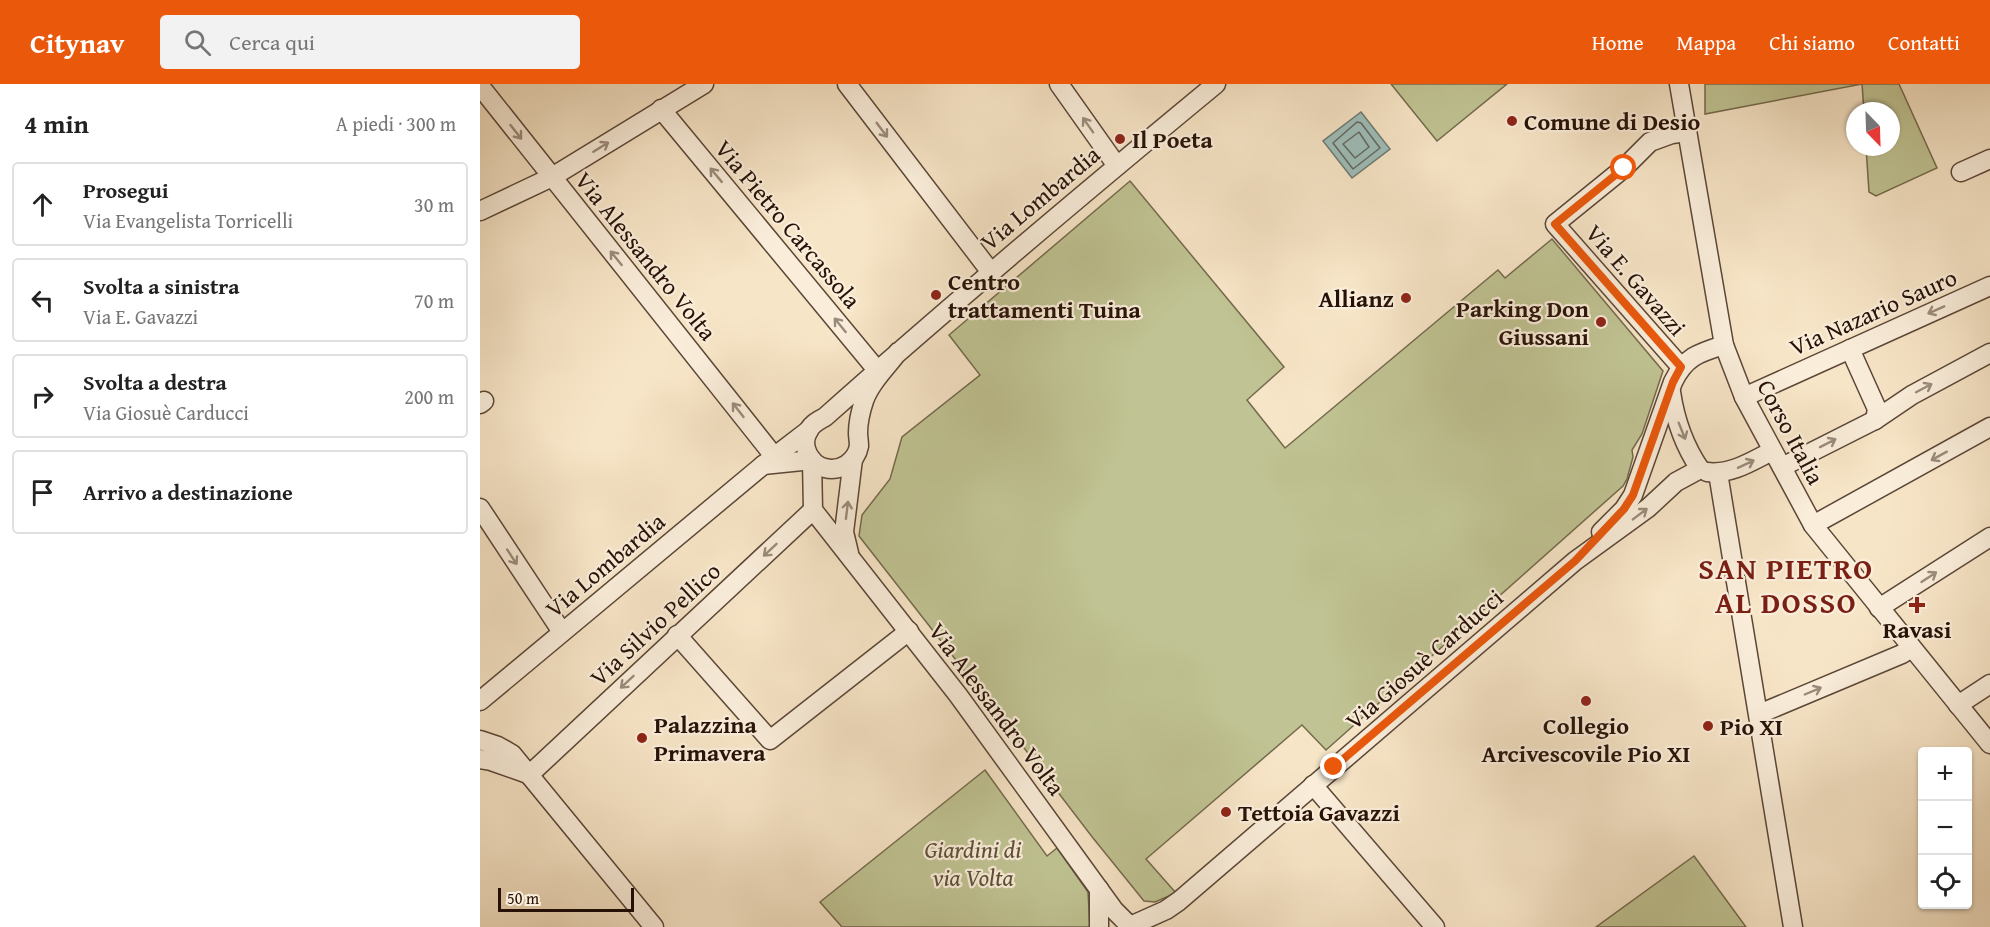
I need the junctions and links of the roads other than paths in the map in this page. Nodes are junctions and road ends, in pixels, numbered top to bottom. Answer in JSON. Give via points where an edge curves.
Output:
{"nodes":[{"id":1,"x":704,"y":84,"type":"edge"},
{"id":2,"x":847,"y":84,"type":"edge"},
{"id":3,"x":1059,"y":84,"type":"edge"},
{"id":4,"x":1216,"y":84,"type":"edge"},
{"id":5,"x":1679,"y":84,"type":"edge"},
{"id":6,"x":480,"y":86,"type":"edge"},
{"id":7,"x":661,"y":109,"type":"junction"},
{"id":8,"x":1687,"y":132,"type":"junction"},
{"id":9,"x":1988,"y":165,"type":"edge"},
{"id":10,"x":1117,"y":166,"type":"junction"},
{"id":11,"x":1961,"y":172,"type":"dead end"},
{"id":12,"x":552,"y":177,"type":"junction"},
{"id":13,"x":480,"y":211,"type":"edge"},
{"id":14,"x":990,"y":271,"type":"junction"},
{"id":15,"x":1990,"y":286,"type":"edge"},
{"id":16,"x":1724,"y":345,"type":"junction"},
{"id":17,"x":1850,"y":349,"type":"junction"},
{"id":18,"x":898,"y":352,"type":"junction"},
{"id":19,"x":1990,"y":353,"type":"edge"},
{"id":20,"x":1681,"y":367,"type":"junction"},
{"id":21,"x":877,"y":370,"type":"junction"},
{"id":22,"x":1671,"y":391,"type":"junction"},
{"id":23,"x":1744,"y":397,"type":"junction"},
{"id":24,"x":825,"y":417,"type":"junction"},
{"id":25,"x":1875,"y":420,"type":"junction"},
{"id":26,"x":1990,"y":427,"type":"edge"},
{"id":27,"x":809,"y":430,"type":"junction"},
{"id":28,"x":858,"y":434,"type":"junction"},
{"id":29,"x":1772,"y":451,"type":"junction"},
{"id":30,"x":853,"y":459,"type":"junction"},
{"id":31,"x":812,"y":460,"type":"junction"},
{"id":32,"x":768,"y":461,"type":"junction"},
{"id":33,"x":1782,"y":467,"type":"junction"},
{"id":34,"x":1700,"y":469,"type":"junction"},
{"id":35,"x":1718,"y":473,"type":"junction"},
{"id":36,"x":480,"y":508,"type":"edge"},
{"id":37,"x":813,"y":510,"type":"junction"},
{"id":38,"x":1813,"y":525,"type":"junction"},
{"id":39,"x":1990,"y":537,"type":"edge"},
{"id":40,"x":851,"y":560,"type":"junction"},
{"id":41,"x":1575,"y":561,"type":"junction"},
{"id":42,"x":1879,"y":608,"type":"junction"},
{"id":43,"x":909,"y":631,"type":"junction"},
{"id":44,"x":562,"y":632,"type":"junction"},
{"id":45,"x":677,"y":635,"type":"junction"},
{"id":46,"x":1911,"y":648,"type":"junction"},
{"id":47,"x":1990,"y":684,"type":"edge"},
{"id":48,"x":480,"y":701,"type":"edge"},
{"id":49,"x":1958,"y":705,"type":"junction"},
{"id":50,"x":1759,"y":714,"type":"junction"},
{"id":51,"x":480,"y":740,"type":"edge"},
{"id":52,"x":1990,"y":744,"type":"edge"},
{"id":53,"x":480,"y":759,"type":"edge"},
{"id":54,"x":530,"y":775,"type":"junction"},
{"id":55,"x":1313,"y":785,"type":"junction"},
{"id":56,"x":1099,"y":889,"type":"junction"},
{"id":57,"x":1166,"y":910,"type":"junction"},
{"id":58,"x":654,"y":927,"type":"edge"},
{"id":59,"x":1099,"y":927,"type":"edge"},
{"id":60,"x":1130,"y":927,"type":"edge"},
{"id":61,"x":1152,"y":927,"type":"edge"},
{"id":62,"x":1435,"y":927,"type":"edge"},
{"id":63,"x":1793,"y":927,"type":"edge"}],
"edges":[{"from":1,"to":7,"type":"street"},
{"from":2,"to":14,"type":"street","one_way":true},
{"from":10,"to":3,"type":"street","one_way":true},
{"from":4,"to":10,"type":"street","name":"Via Lombardia"},
{"from":5,"to":8,"type":"street","name":"Corso Italia"},
{"from":6,"to":12,"type":"street","name":"Via Alessandro Volta","one_way":true},
{"from":12,"to":7,"type":"street","one_way":true},
{"from":21,"to":7,"type":"street","name":"Via Pietro Carcassola","one_way":true},
{"from":8,"to":16,"type":"street","name":"Corso Italia"},
{"from":8,"to":20,"type":"street","name":"Via E. Gavazzi","via":[[1650,142],[1555,224]]},
{"from":9,"to":11,"type":"street"},
{"from":10,"to":14,"type":"street","name":"Via Lombardia"},
{"from":12,"to":13,"type":"street"},
{"from":32,"to":12,"type":"street","name":"Via Alessandro Volta","one_way":true},
{"from":14,"to":18,"type":"street","name":"Via Lombardia"},
{"from":15,"to":17,"type":"street","name":"Via Nazario Sauro","one_way":true},
{"from":16,"to":20,"type":"street","name":"Via E. Gavazzi","via":[[1694,356]]},
{"from":16,"to":23,"type":"street","name":"Corso Italia"},
{"from":17,"to":23,"type":"street","name":"Via Nazario Sauro"},
{"from":17,"to":25,"type":"street","via":[[1877,409]]},
{"from":18,"to":21,"type":"street","name":"Via Lombardia"},
{"from":18,"to":28,"type":"street","name":"Via Lombardia","via":[[864,400]]},
{"from":25,"to":19,"type":"street","one_way":true},
{"from":20,"to":22,"type":"street","name":"Via E. Gavazzi"},
{"from":21,"to":24,"type":"street","name":"Via Lombardia"},
{"from":22,"to":34,"type":"street","one_way":true,"via":[[1674,414]]},
{"from":22,"to":41,"type":"street","name":"Via Giosuè Carducci","via":[[1633,495]]},
{"from":23,"to":29,"type":"street","name":"Corso Italia"},
{"from":24,"to":27,"type":"street","name":"Via Lombardia","via":[[814,422]]},
{"from":24,"to":28,"type":"street","via":[[849,421]]},
{"from":33,"to":25,"type":"street","one_way":true},
{"from":26,"to":38,"type":"street","one_way":true},
{"from":27,"to":31,"type":"street","via":[[805,446]]},
{"from":27,"to":32,"type":"street","name":"Via Lombardia"},
{"from":28,"to":30,"type":"street","name":"Via Lombardia"},
{"from":29,"to":33,"type":"street","name":"Corso Italia"},
{"from":35,"to":29,"type":"street","one_way":true},
{"from":30,"to":31,"type":"street","via":[[834,470]]},
{"from":40,"to":30,"type":"street","name":"Via Alessandro Volta","one_way":true,"via":[[844,532]]},
{"from":31,"to":32,"type":"street"},
{"from":31,"to":37,"type":"street"},
{"from":32,"to":44,"type":"street","name":"Via Lombardia"},
{"from":33,"to":38,"type":"street","name":"Corso Italia"},
{"from":34,"to":35,"type":"street"},
{"from":41,"to":34,"type":"street","name":"Via Giosuè Carducci","one_way":true,"via":[[1648,508],[1676,482]]},
{"from":35,"to":50,"type":"street"},
{"from":36,"to":44,"type":"street","one_way":true},
{"from":37,"to":40,"type":"street","name":"Via Alessandro Volta"},
{"from":37,"to":45,"type":"street","name":"Via Silvio Pellico","one_way":true},
{"from":38,"to":42,"type":"street","name":"Corso Italia"},
{"from":42,"to":39,"type":"street","one_way":true},
{"from":40,"to":43,"type":"street","name":"Via Alessandro Volta"},
{"from":41,"to":55,"type":"street","name":"Via Giosuè Carducci"},
{"from":42,"to":46,"type":"street","name":"Corso Italia"},
{"from":43,"to":45,"type":"street","via":[[770,740]]},
{"from":43,"to":56,"type":"street","name":"Via Alessandro Volta"},
{"from":44,"to":48,"type":"street","name":"Via Lombardia"},
{"from":45,"to":54,"type":"street","name":"Via Silvio Pellico","one_way":true},
{"from":46,"to":49,"type":"street","name":"Corso Italia"},
{"from":50,"to":46,"type":"street","one_way":true},
{"from":47,"to":49,"type":"street"},
{"from":49,"to":52,"type":"street","name":"Corso Italia"},
{"from":50,"to":63,"type":"street"},
{"from":51,"to":54,"type":"street","via":[[512,754]]},
{"from":53,"to":54,"type":"street"},
{"from":54,"to":58,"type":"street"},
{"from":55,"to":57,"type":"street","name":"Via Giosuè Carducci"},
{"from":55,"to":62,"type":"street"},
{"from":56,"to":59,"type":"street"},
{"from":56,"to":60,"type":"street","name":"Via Alessandro Volta"},
{"from":57,"to":60,"type":"street","name":"Via Giosuè Carducci"},
{"from":57,"to":61,"type":"street","name":"Via Giosuè Carducci"}]}
